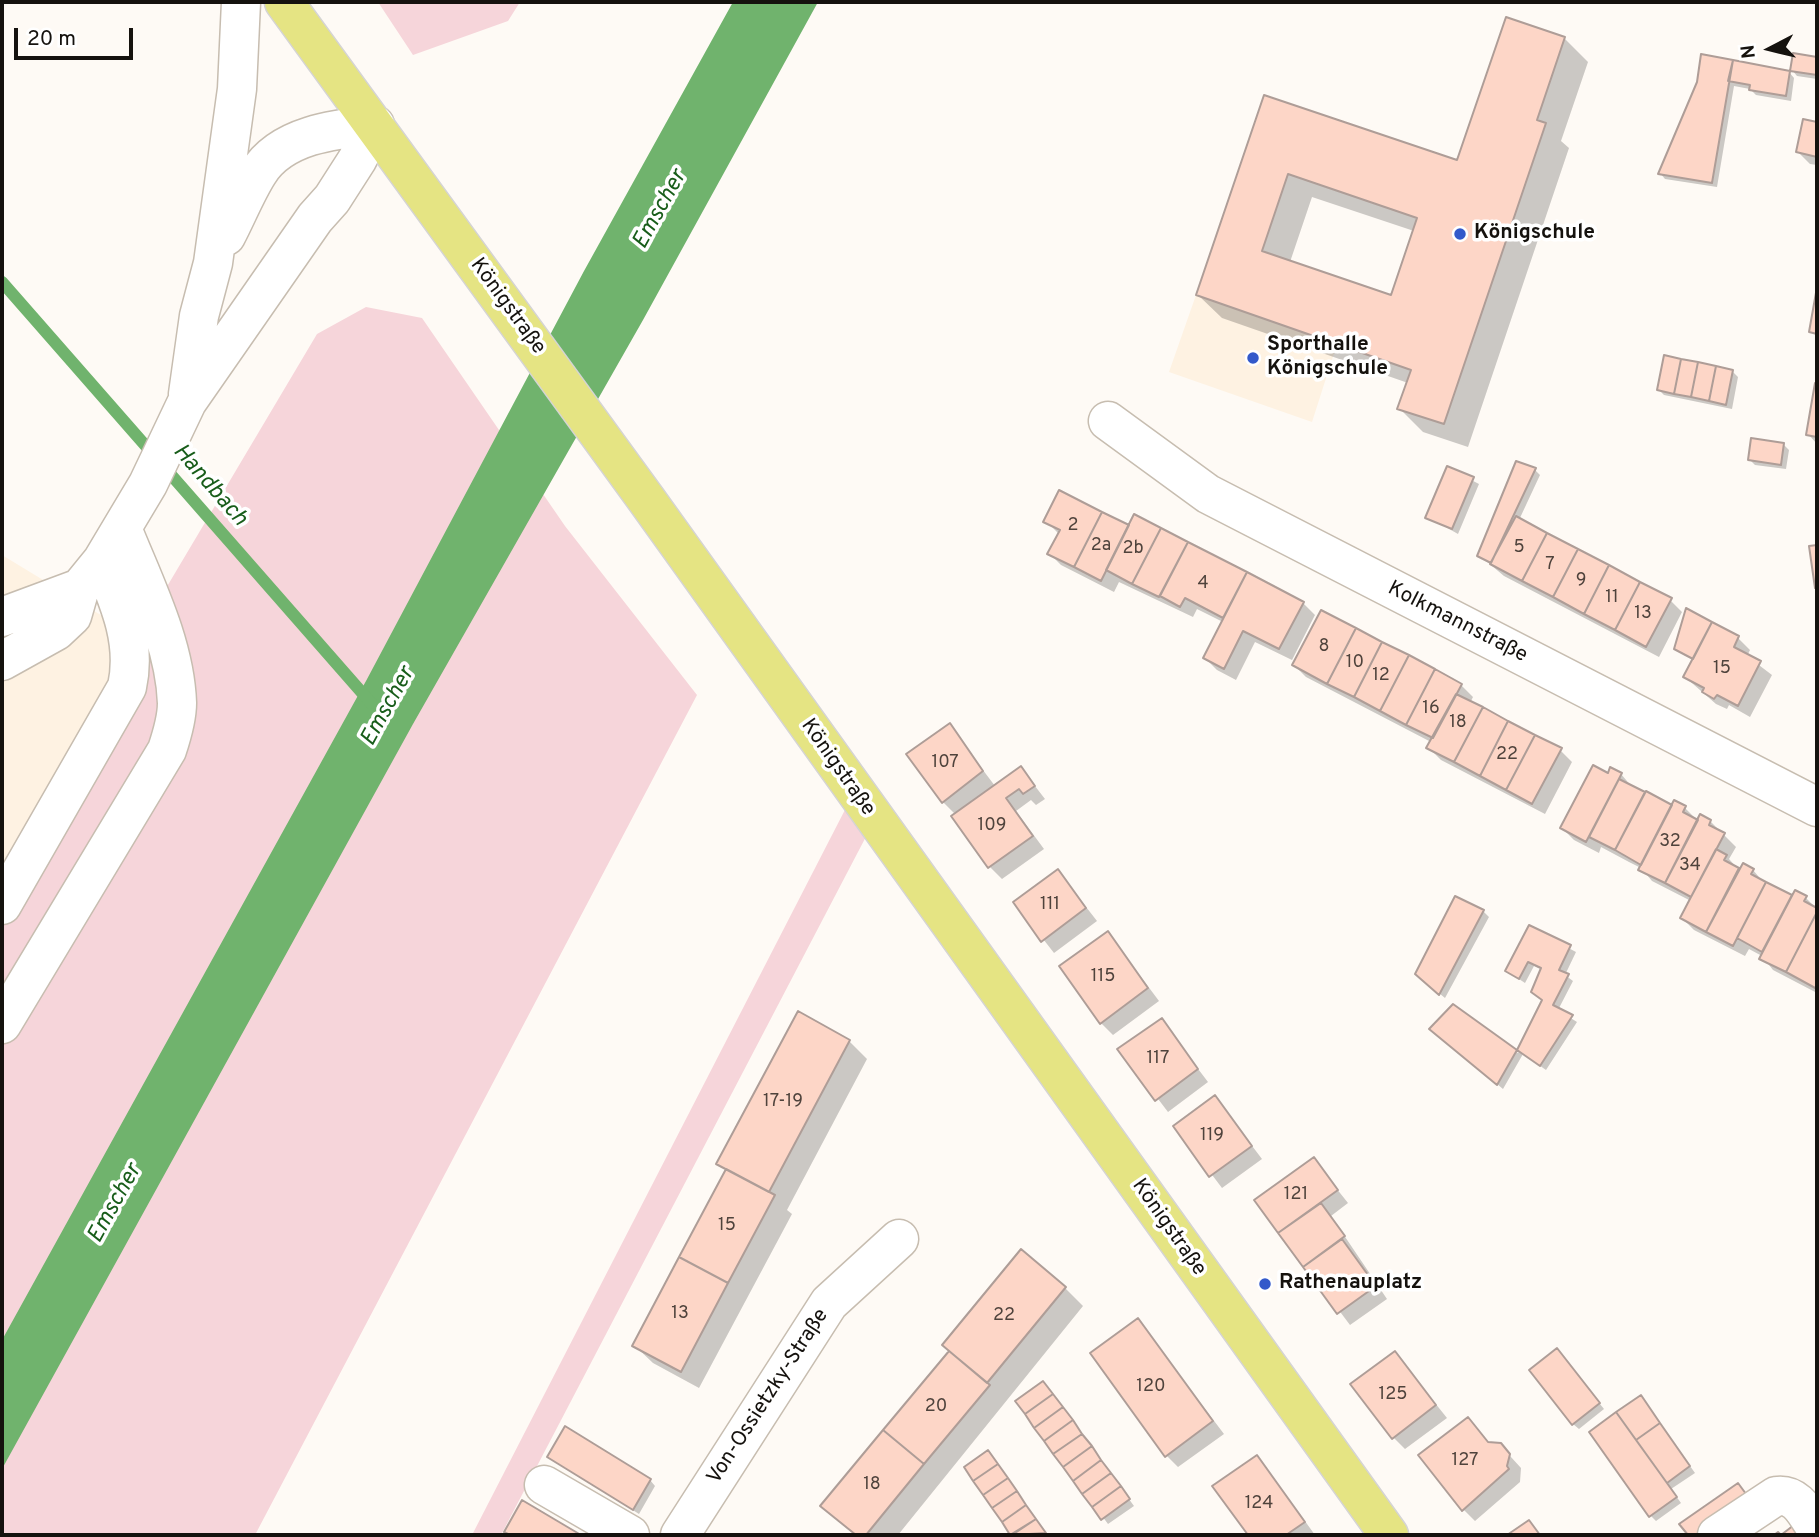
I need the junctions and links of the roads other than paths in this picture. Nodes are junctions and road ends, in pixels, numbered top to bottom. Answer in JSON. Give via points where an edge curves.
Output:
{"nodes":[{"id":1,"x":241,"y":2,"type":"edge"},
{"id":2,"x":284,"y":2,"type":"edge"},
{"id":3,"x":375,"y":125,"type":"junction"},
{"id":4,"x":213,"y":262,"type":"junction"},
{"id":5,"x":187,"y":402,"type":"junction"},
{"id":6,"x":1108,"y":421,"type":"dead end"},
{"id":7,"x":122,"y":528,"type":"junction"},
{"id":8,"x":91,"y":574,"type":"junction"},
{"id":9,"x":2,"y":617,"type":"edge"},
{"id":10,"x":2,"y":661,"type":"edge"},
{"id":11,"x":1817,"y":807,"type":"edge"},
{"id":12,"x":2,"y":905,"type":"edge"},
{"id":13,"x":2,"y":1024,"type":"edge"},
{"id":14,"x":899,"y":1239,"type":"dead end"},
{"id":15,"x":544,"y":1485,"type":"dead end"},
{"id":16,"x":1817,"y":1530,"type":"edge"},
{"id":17,"x":631,"y":1535,"type":"edge"},
{"id":18,"x":680,"y":1535,"type":"edge"},
{"id":19,"x":1389,"y":1535,"type":"edge"},
{"id":20,"x":1717,"y":1535,"type":"edge"}],
"edges":[{"from":1,"to":4,"type":"street","via":[[237,89]]},
{"from":2,"to":3,"type":"main road","name":"Königstraße"},
{"from":3,"to":4,"type":"street","via":[[312,136],[274,155],[259,170]]},
{"from":3,"to":5,"type":"street","via":[[332,199]]},
{"from":3,"to":19,"type":"main road","name":"Königstraße"},
{"from":4,"to":5,"type":"street","via":[[199,316]]},
{"from":5,"to":7,"type":"street","via":[[173,437]]},
{"from":6,"to":11,"type":"street","name":"Kolkmannstraße","via":[[1208,495]]},
{"from":7,"to":8,"type":"street"},
{"from":7,"to":13,"type":"street","via":[[162,629],[174,677],[174,727],[167,750]]},
{"from":8,"to":9,"type":"street"},
{"from":8,"to":10,"type":"street","via":[[72,616],[56,631]]},
{"from":8,"to":12,"type":"street","via":[[129,635],[127,687]]},
{"from":14,"to":18,"type":"street","name":"Von-Ossietzky-Straße","via":[[830,1303]]},
{"from":15,"to":17,"type":"street"},
{"from":16,"to":20,"type":"street","via":[[1793,1496],[1786,1494]]}]}
